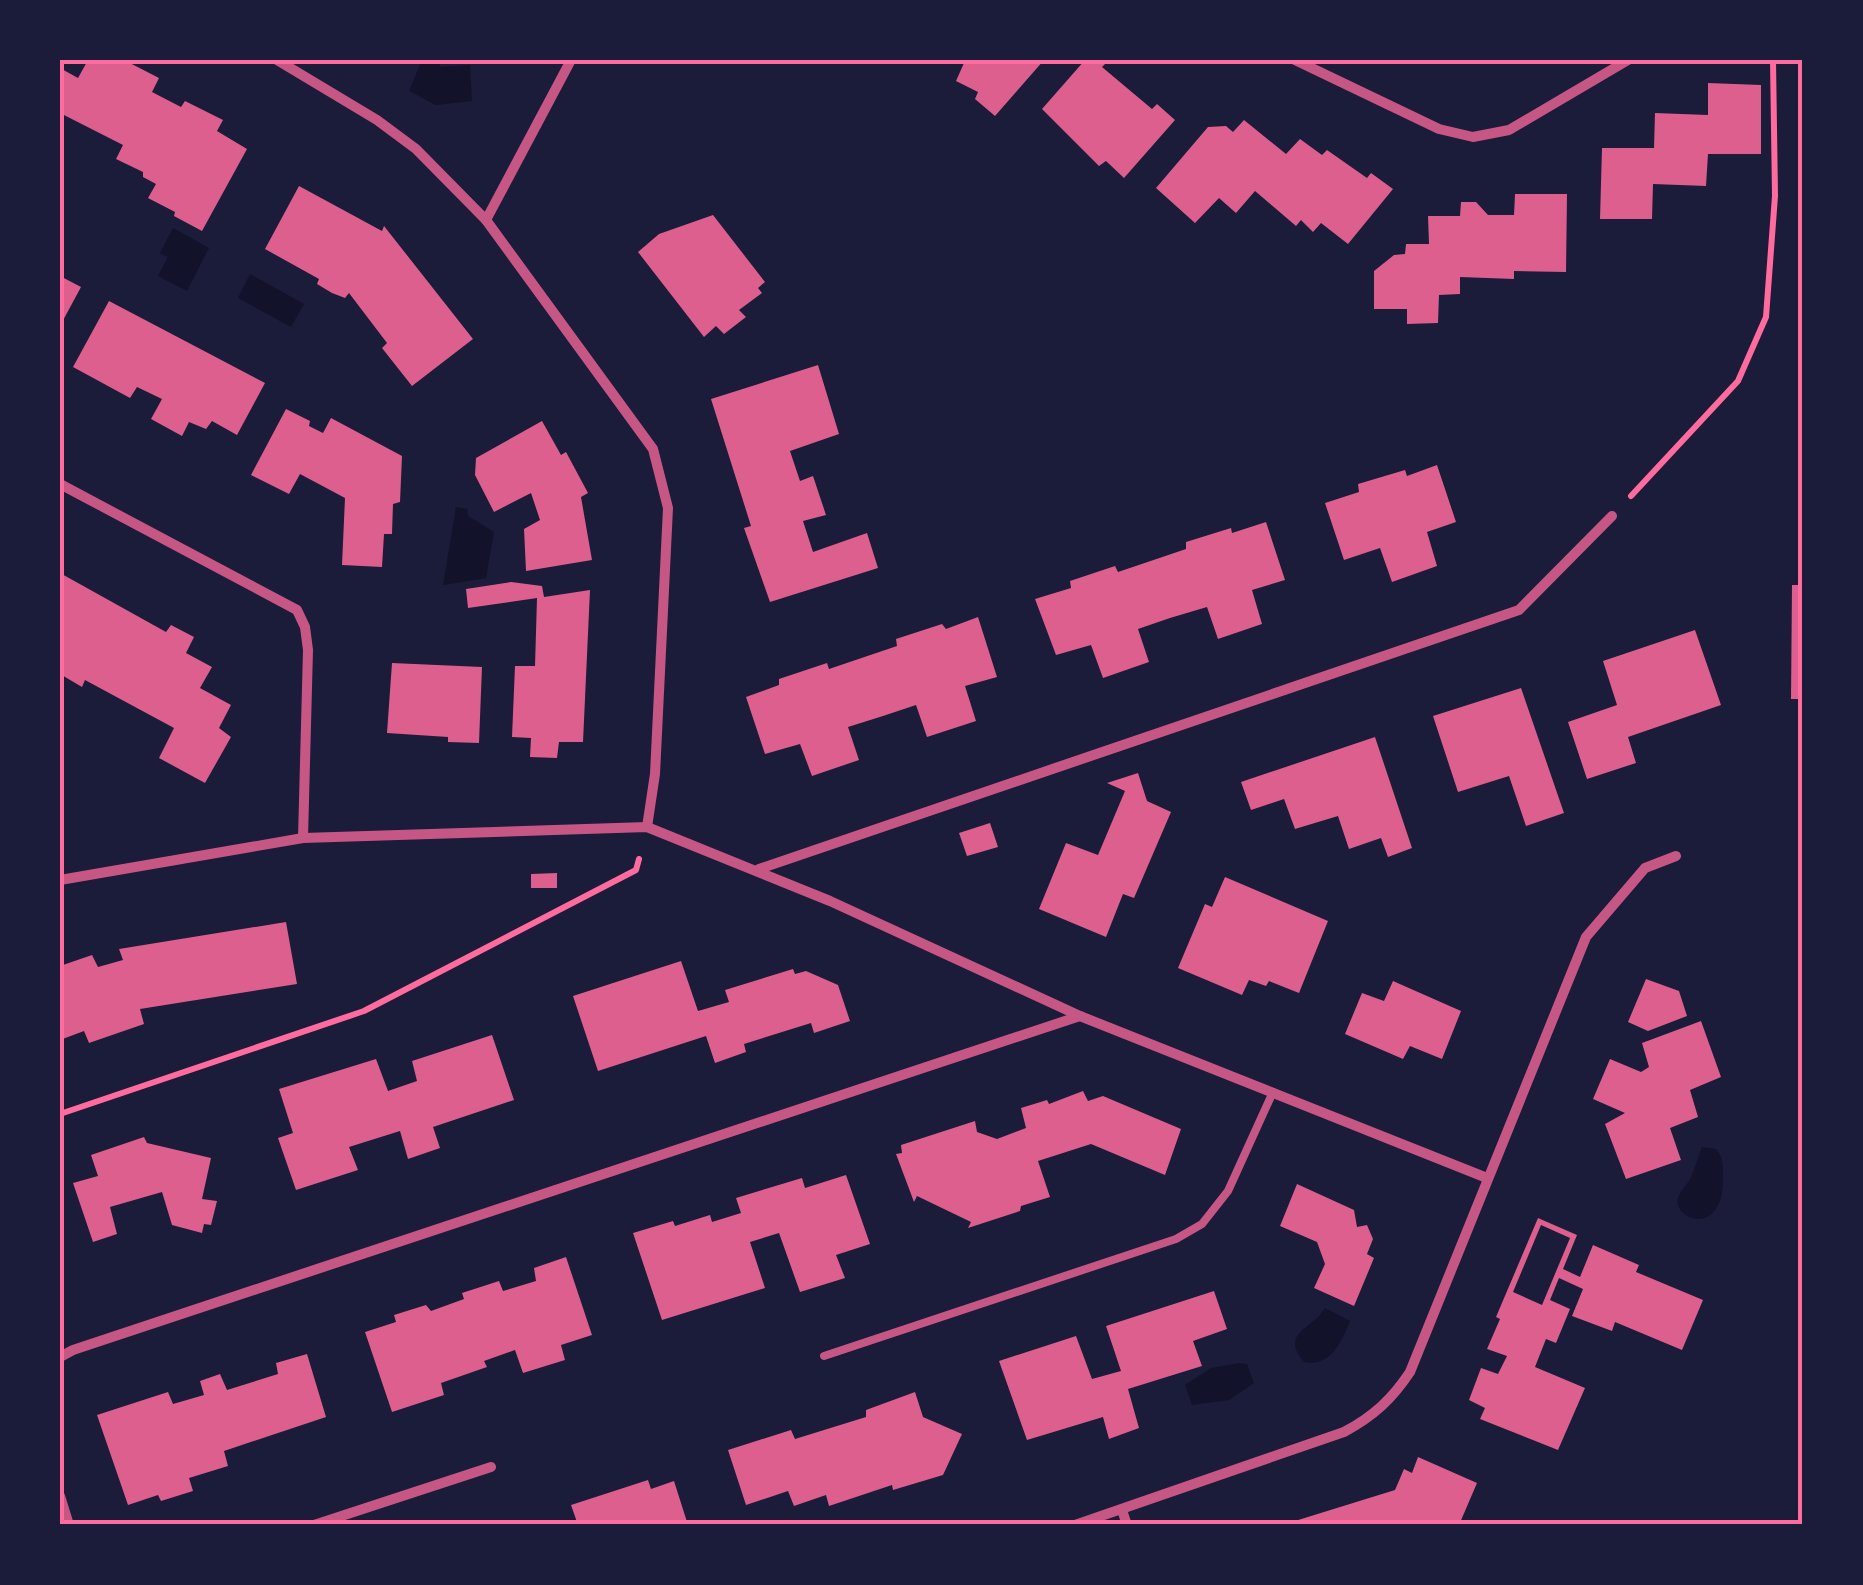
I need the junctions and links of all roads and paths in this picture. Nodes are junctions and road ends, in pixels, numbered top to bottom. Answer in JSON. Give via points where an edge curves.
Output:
{"nodes":[{"id":1,"x":277,"y":60,"type":"edge"},
{"id":2,"x":571,"y":60,"type":"edge"},
{"id":3,"x":1295,"y":60,"type":"edge"},
{"id":4,"x":1628,"y":60,"type":"edge"},
{"id":5,"x":1773,"y":60,"type":"edge"},
{"id":6,"x":486,"y":220,"type":"junction"},
{"id":7,"x":60,"y":484,"type":"edge"},
{"id":8,"x":1612,"y":516,"type":"joint"},
{"id":9,"x":647,"y":828,"type":"junction"},
{"id":10,"x":303,"y":838,"type":"junction"},
{"id":11,"x":1676,"y":856,"type":"dead end"},
{"id":12,"x":758,"y":870,"type":"junction"},
{"id":13,"x":60,"y":880,"type":"edge"},
{"id":14,"x":1080,"y":1016,"type":"junction"},
{"id":15,"x":1273,"y":1092,"type":"junction"},
{"id":16,"x":60,"y":1114,"type":"edge"},
{"id":17,"x":1487,"y":1178,"type":"junction"},
{"id":18,"x":824,"y":1356,"type":"dead end"},
{"id":19,"x":60,"y":1357,"type":"edge"},
{"id":20,"x":491,"y":1466,"type":"dead end"},
{"id":21,"x":60,"y":1496,"type":"edge"},
{"id":22,"x":1122,"y":1510,"type":"junction"},
{"id":23,"x":70,"y":1525,"type":"edge"},
{"id":24,"x":314,"y":1525,"type":"edge"},
{"id":25,"x":1075,"y":1525,"type":"edge"},
{"id":26,"x":1126,"y":1525,"type":"edge"}],
"edges":[{"from":1,"to":6,"type":"street","via":[[416,149]]},
{"from":2,"to":6,"type":"street"},
{"from":3,"to":4,"type":"street","via":[[1439,129],[1473,138],[1510,130]]},
{"from":5,"to":8,"type":"path","via":[[1776,196],[1766,317],[1738,381]]},
{"from":6,"to":9,"type":"street","via":[[653,448],[661,474],[668,508]]},
{"from":7,"to":10,"type":"street","via":[[297,610],[308,650]]},
{"from":8,"to":12,"type":"street","via":[[1519,610]]},
{"from":9,"to":10,"type":"street"},
{"from":9,"to":12,"type":"street"},
{"from":9,"to":16,"type":"path","via":[[636,870],[364,1010]]},
{"from":10,"to":13,"type":"street"},
{"from":11,"to":17,"type":"street","via":[[1645,868],[1586,937]]},
{"from":12,"to":14,"type":"street"},
{"from":14,"to":15,"type":"street"},
{"from":14,"to":19,"type":"street"},
{"from":15,"to":17,"type":"street"},
{"from":15,"to":18,"type":"lane","via":[[1228,1191],[1202,1224]]},
{"from":17,"to":22,"type":"street","via":[[1410,1372],[1370,1418]]},
{"from":20,"to":24,"type":"street"},
{"from":21,"to":23,"type":"street"},
{"from":22,"to":25,"type":"street"},
{"from":22,"to":26,"type":"street"}]}
